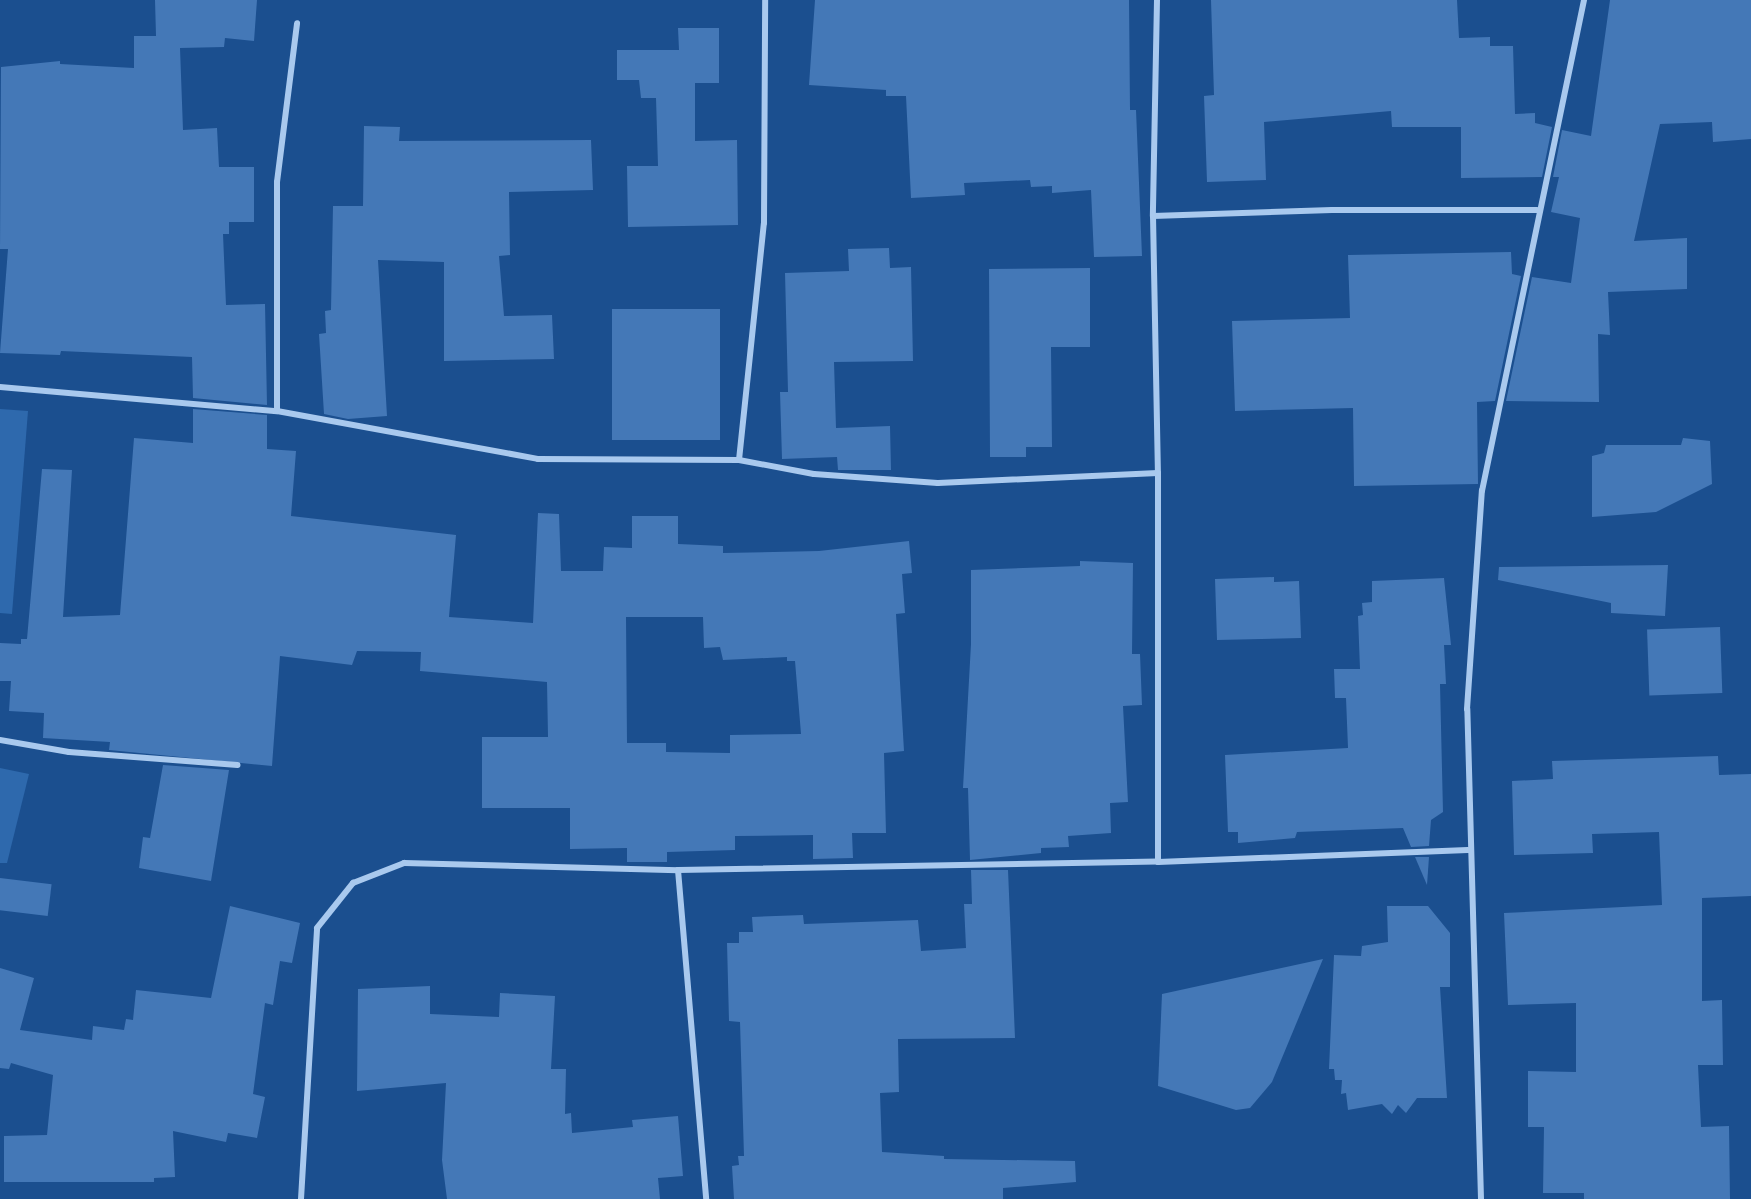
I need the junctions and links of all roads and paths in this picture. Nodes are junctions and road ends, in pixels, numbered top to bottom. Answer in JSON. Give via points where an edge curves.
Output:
{"nodes":[{"id":1,"x":765,"y":0,"type":"edge"},
{"id":2,"x":1157,"y":0,"type":"edge"},
{"id":3,"x":1584,"y":0,"type":"edge"},
{"id":4,"x":297,"y":23,"type":"dead end"},
{"id":5,"x":1537,"y":210,"type":"junction"},
{"id":6,"x":1153,"y":216,"type":"junction"},
{"id":7,"x":0,"y":387,"type":"edge"},
{"id":8,"x":277,"y":411,"type":"junction"},
{"id":9,"x":739,"y":460,"type":"junction"},
{"id":10,"x":1158,"y":473,"type":"junction"},
{"id":11,"x":0,"y":740,"type":"edge"},
{"id":12,"x":238,"y":765,"type":"dead end"},
{"id":13,"x":1468,"y":850,"type":"junction"},
{"id":14,"x":1158,"y":862,"type":"junction"},
{"id":15,"x":678,"y":870,"type":"junction"},
{"id":16,"x":301,"y":1199,"type":"edge"},
{"id":17,"x":706,"y":1199,"type":"edge"},
{"id":18,"x":1481,"y":1199,"type":"edge"}],
"edges":[{"from":1,"to":9,"type":"street","via":[[764,223]]},
{"from":2,"to":6,"type":"street"},
{"from":3,"to":5,"type":"street"},
{"from":4,"to":8,"type":"street","via":[[277,182]]},
{"from":5,"to":6,"type":"street","via":[[1332,210]]},
{"from":5,"to":13,"type":"street","via":[[1482,491],[1467,709]]},
{"from":6,"to":10,"type":"street"},
{"from":7,"to":8,"type":"street"},
{"from":8,"to":9,"type":"street","via":[[538,459]]},
{"from":9,"to":10,"type":"street","via":[[814,474],[938,483]]},
{"from":10,"to":14,"type":"street"},
{"from":11,"to":12,"type":"street","via":[[69,752]]},
{"from":13,"to":14,"type":"street"},
{"from":13,"to":18,"type":"street"},
{"from":14,"to":15,"type":"street"},
{"from":15,"to":16,"type":"street","via":[[404,863],[353,883],[317,928]]},
{"from":15,"to":17,"type":"street"}]}
